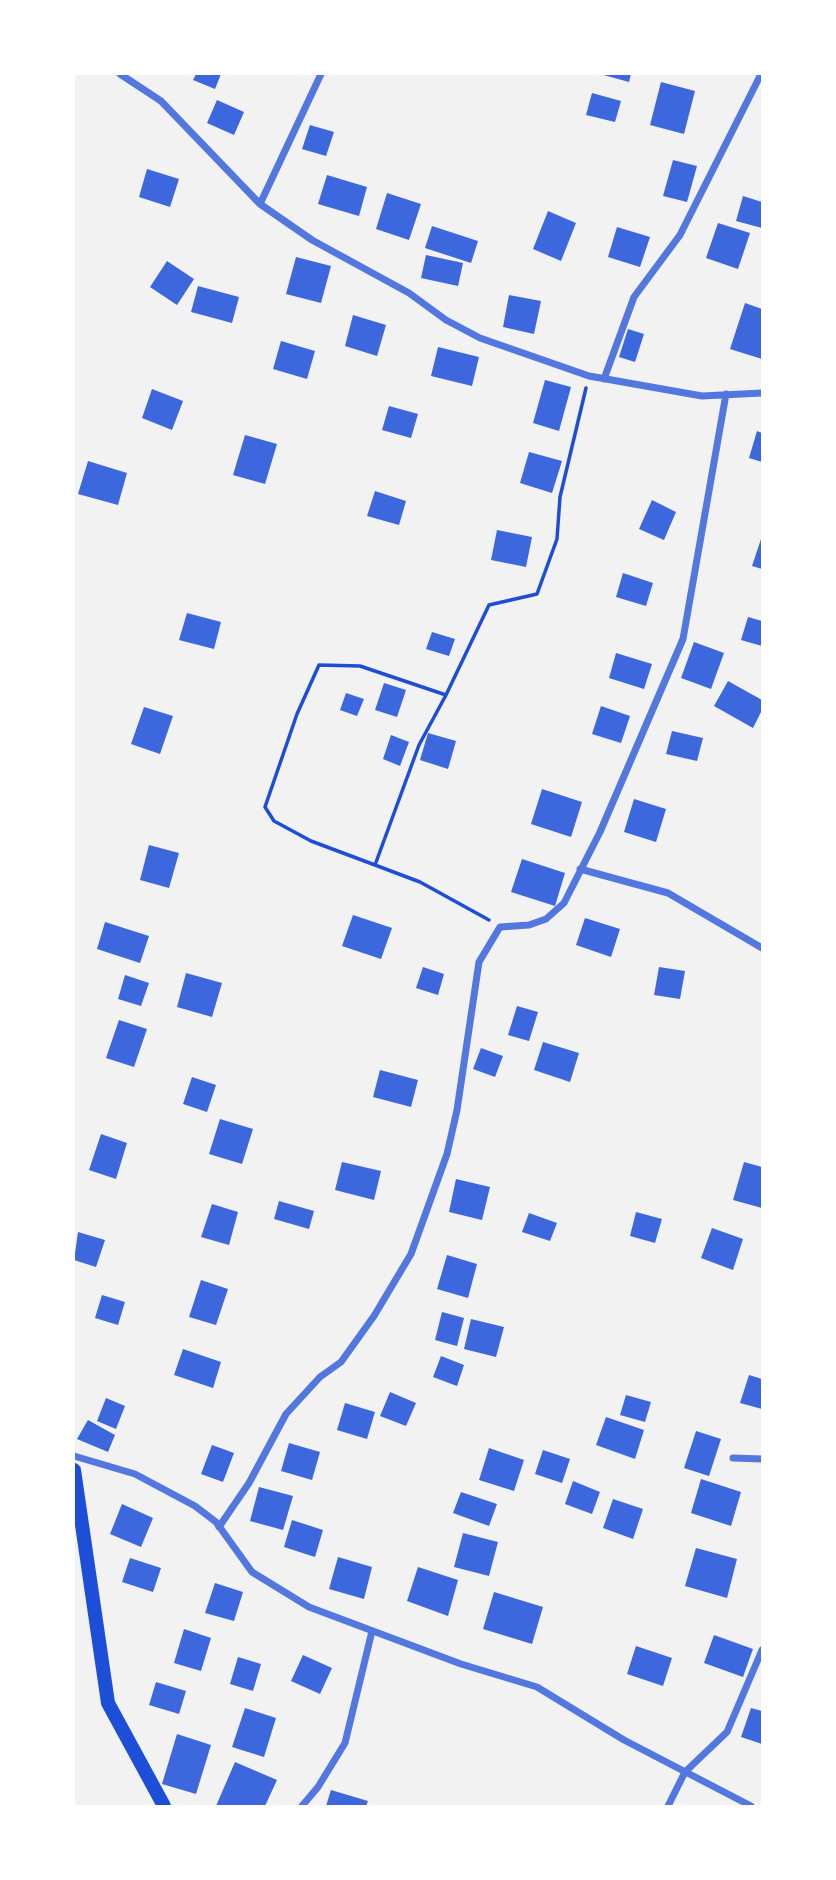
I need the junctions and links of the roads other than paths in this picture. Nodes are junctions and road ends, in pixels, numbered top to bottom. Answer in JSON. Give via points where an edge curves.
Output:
{"nodes":[{"id":1,"x":120,"y":74,"type":"edge"},
{"id":2,"x":321,"y":74,"type":"edge"},
{"id":3,"x":761,"y":74,"type":"edge"},
{"id":4,"x":260,"y":204,"type":"junction"},
{"id":5,"x":604,"y":379,"type":"junction"},
{"id":6,"x":762,"y":393,"type":"edge"},
{"id":7,"x":726,"y":394,"type":"junction"},
{"id":8,"x":580,"y":869,"type":"junction"},
{"id":9,"x":762,"y":947,"type":"edge"},
{"id":10,"x":74,"y":1456,"type":"edge"},
{"id":11,"x":733,"y":1458,"type":"dead end"},
{"id":12,"x":762,"y":1460,"type":"edge"},
{"id":13,"x":74,"y":1470,"type":"edge"},
{"id":14,"x":219,"y":1527,"type":"junction"},
{"id":15,"x":372,"y":1631,"type":"junction"},
{"id":16,"x":762,"y":1650,"type":"edge"},
{"id":17,"x":685,"y":1772,"type":"junction"},
{"id":18,"x":164,"y":1807,"type":"edge"},
{"id":19,"x":302,"y":1807,"type":"edge"},
{"id":20,"x":668,"y":1807,"type":"edge"},
{"id":21,"x":751,"y":1807,"type":"edge"}],
"edges":[{"from":1,"to":4,"type":"street","via":[[160,101]]},
{"from":2,"to":4,"type":"street"},
{"from":3,"to":5,"type":"street","via":[[680,235],[634,297]]},
{"from":4,"to":5,"type":"street","via":[[312,240],[480,338]]},
{"from":5,"to":7,"type":"street","via":[[702,396]]},
{"from":6,"to":7,"type":"street"},
{"from":7,"to":8,"type":"street","via":[[683,639]]},
{"from":8,"to":9,"type":"street","via":[[668,893]]},
{"from":8,"to":14,"type":"street","via":[[564,903],[546,919],[500,927],[478,962],[453,1132],[411,1254],[341,1363],[320,1377],[286,1414]]},
{"from":10,"to":14,"type":"street","via":[[164,1488]]},
{"from":11,"to":12,"type":"street"},
{"from":13,"to":18,"type":"main road","via":[[108,1703]]},
{"from":14,"to":15,"type":"street","via":[[252,1572],[309,1607]]},
{"from":15,"to":17,"type":"street","via":[[537,1687]]},
{"from":15,"to":19,"type":"street","via":[[345,1743]]},
{"from":16,"to":17,"type":"street","via":[[727,1732]]},
{"from":17,"to":20,"type":"street"},
{"from":17,"to":21,"type":"street"}]}
